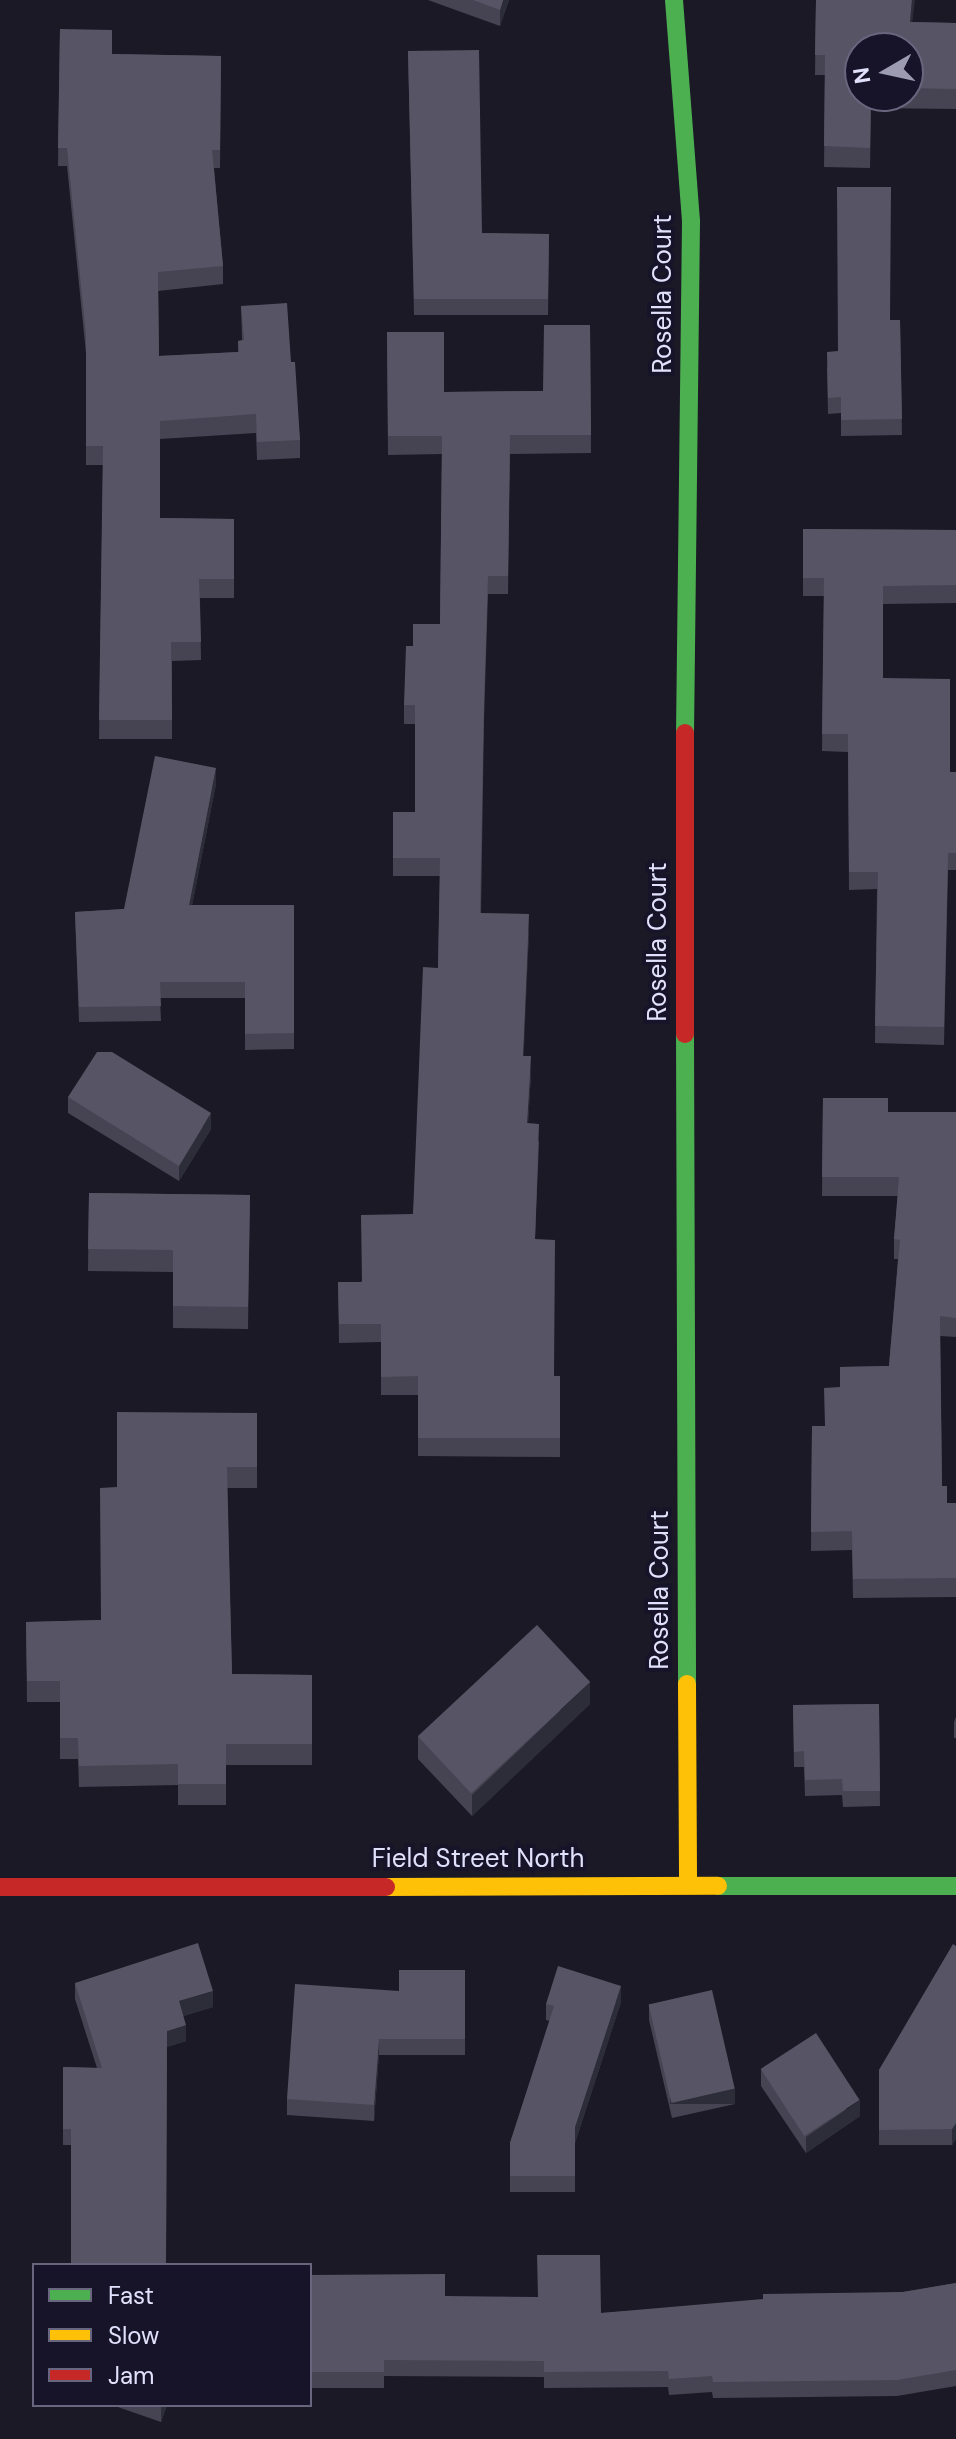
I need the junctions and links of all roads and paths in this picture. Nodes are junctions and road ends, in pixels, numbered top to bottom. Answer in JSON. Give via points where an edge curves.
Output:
{"nodes":[{"id":1,"x":674,"y":0,"type":"edge"},
{"id":2,"x":688,"y":1885,"type":"junction"},
{"id":3,"x":956,"y":1886,"type":"edge"},
{"id":4,"x":0,"y":1887,"type":"edge"}],
"edges":[{"from":1,"to":2,"type":"street","name":"Rosella Court","via":[[691,222],[684,865]]},
{"from":2,"to":3,"type":"street","name":"Field Street North"},
{"from":2,"to":4,"type":"street","name":"Field Street North"}]}
